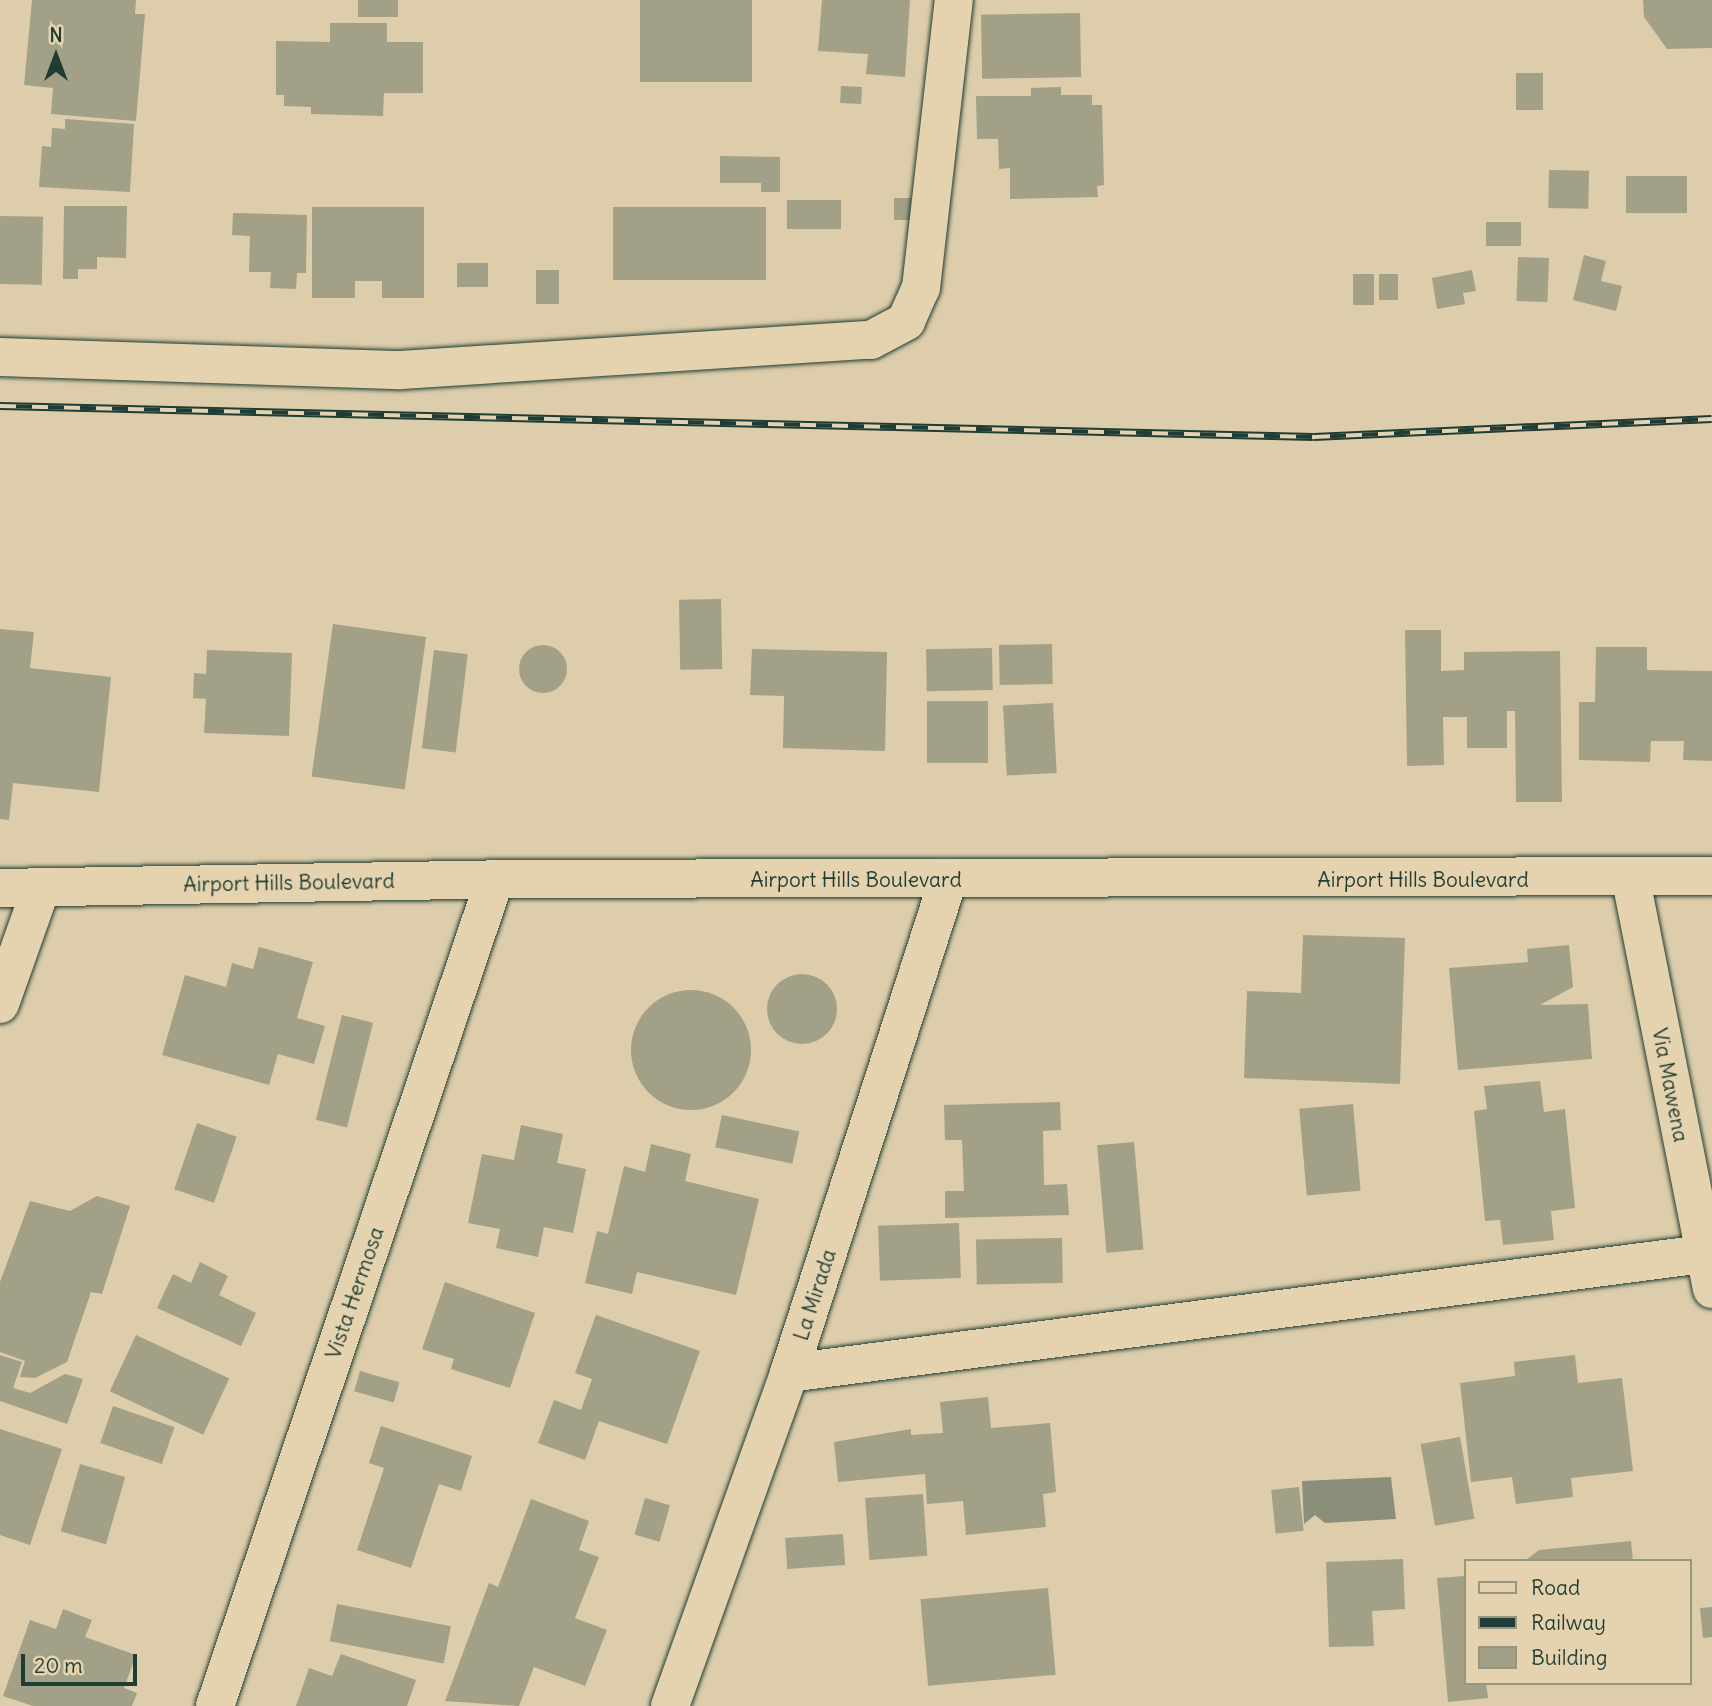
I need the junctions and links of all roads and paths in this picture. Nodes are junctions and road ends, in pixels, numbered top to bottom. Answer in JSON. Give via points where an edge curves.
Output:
{"nodes":[{"id":1,"x":954,"y":0,"type":"edge"},
{"id":2,"x":0,"y":357,"type":"edge"},
{"id":3,"x":1712,"y":876,"type":"edge"},
{"id":4,"x":495,"y":879,"type":"junction"},
{"id":5,"x":948,"y":880,"type":"junction"},
{"id":6,"x":1631,"y":880,"type":"junction"},
{"id":7,"x":41,"y":887,"type":"junction"},
{"id":8,"x":0,"y":888,"type":"edge"},
{"id":9,"x":0,"y":1004,"type":"edge"},
{"id":10,"x":1707,"y":1271,"type":"edge"},
{"id":11,"x":789,"y":1373,"type":"junction"},
{"id":12,"x":215,"y":1706,"type":"edge"},
{"id":13,"x":670,"y":1706,"type":"edge"}],
"edges":[{"from":1,"to":2,"type":"street","via":[[921,288],[906,321],[872,340],[401,370]]},
{"from":3,"to":6,"type":"street","name":"Airport Hills Boulevard"},
{"from":4,"to":5,"type":"street","name":"Airport Hills Boulevard"},
{"from":4,"to":7,"type":"street","name":"Airport Hills Boulevard"},
{"from":4,"to":12,"type":"street","name":"Vista Hermosa"},
{"from":5,"to":6,"type":"street","name":"Airport Hills Boulevard"},
{"from":5,"to":11,"type":"street","name":"La Mirada"},
{"from":6,"to":10,"type":"street","name":"Via Mawena"},
{"from":7,"to":8,"type":"street","name":"Airport Hills Boulevard"},
{"from":7,"to":9,"type":"street"},
{"from":10,"to":11,"type":"street"},
{"from":11,"to":13,"type":"street","name":"La Mirada"}]}
